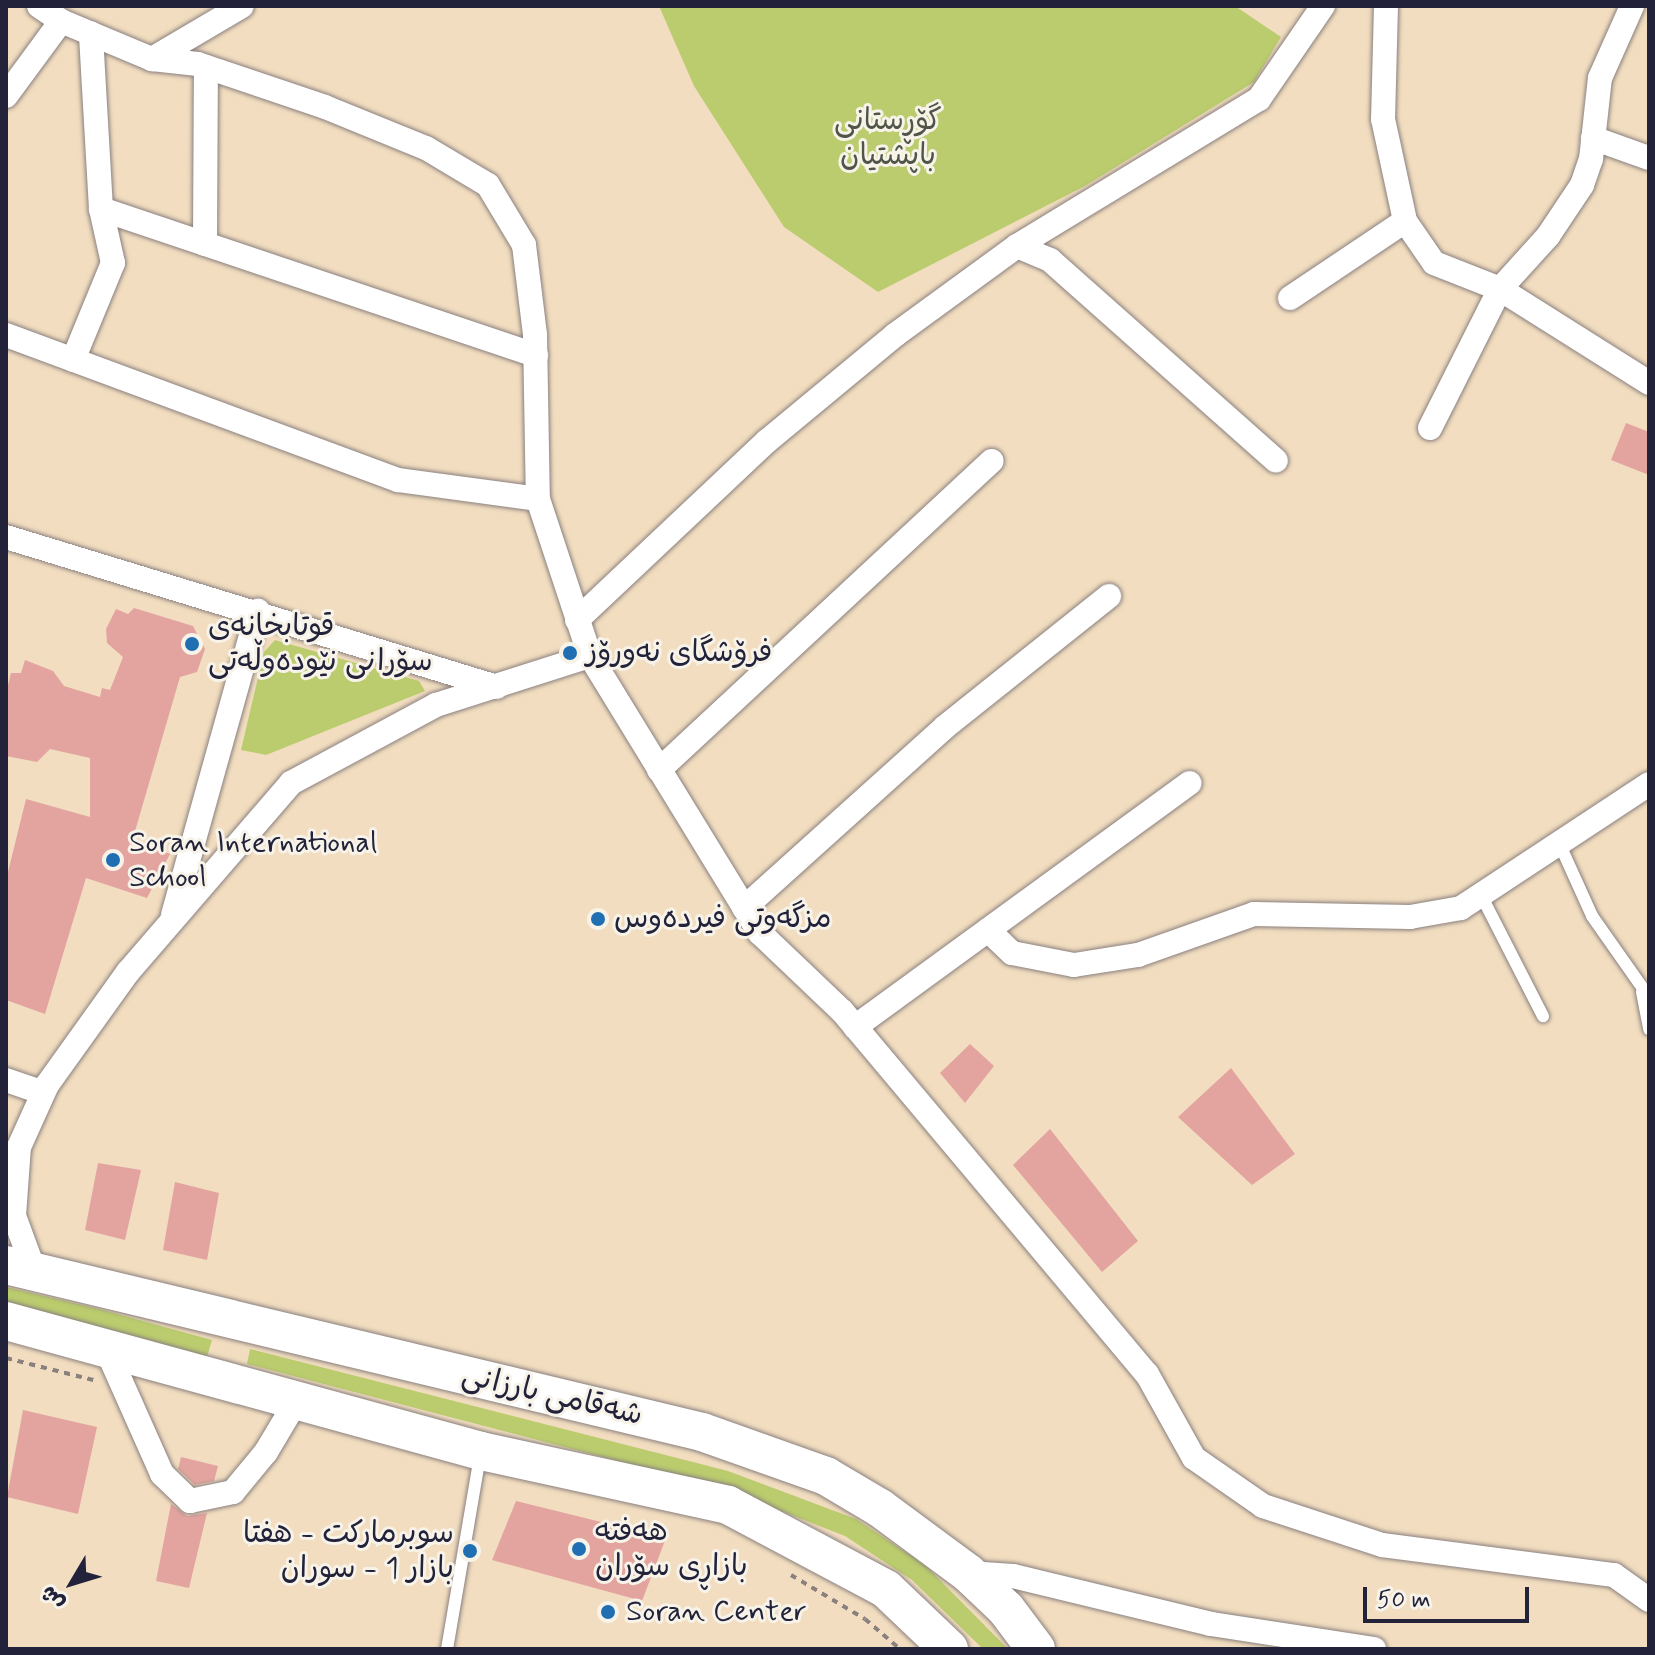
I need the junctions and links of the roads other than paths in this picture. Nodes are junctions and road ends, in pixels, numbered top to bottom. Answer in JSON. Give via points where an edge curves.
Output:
{"nodes":[{"id":1,"x":39,"y":6,"type":"edge"},
{"id":2,"x":242,"y":6,"type":"edge"},
{"id":3,"x":1323,"y":6,"type":"edge"},
{"id":4,"x":1386,"y":6,"type":"edge"},
{"id":5,"x":1632,"y":6,"type":"edge"},
{"id":6,"x":61,"y":21,"type":"junction"},
{"id":7,"x":91,"y":33,"type":"junction"},
{"id":8,"x":152,"y":59,"type":"junction"},
{"id":9,"x":206,"y":67,"type":"junction"},
{"id":10,"x":6,"y":96,"type":"edge"},
{"id":11,"x":1593,"y":138,"type":"junction"},
{"id":12,"x":1649,"y":158,"type":"edge"},
{"id":13,"x":101,"y":209,"type":"junction"},
{"id":14,"x":1405,"y":221,"type":"junction"},
{"id":15,"x":205,"y":244,"type":"junction"},
{"id":16,"x":1017,"y":246,"type":"junction"},
{"id":17,"x":1500,"y":289,"type":"junction"},
{"id":18,"x":1290,"y":298,"type":"dead end"},
{"id":19,"x":6,"y":335,"type":"edge"},
{"id":20,"x":536,"y":355,"type":"junction"},
{"id":21,"x":73,"y":360,"type":"junction"},
{"id":22,"x":1649,"y":383,"type":"edge"},
{"id":23,"x":1430,"y":428,"type":"dead end"},
{"id":24,"x":991,"y":461,"type":"dead end"},
{"id":25,"x":1276,"y":461,"type":"dead end"},
{"id":26,"x":538,"y":499,"type":"junction"},
{"id":27,"x":6,"y":537,"type":"edge"},
{"id":28,"x":1109,"y":596,"type":"dead end"},
{"id":29,"x":258,"y":611,"type":"junction"},
{"id":30,"x":577,"y":620,"type":"junction"},
{"id":31,"x":590,"y":656,"type":"junction"},
{"id":32,"x":497,"y":687,"type":"junction"},
{"id":33,"x":659,"y":770,"type":"junction"},
{"id":34,"x":1189,"y":783,"type":"dead end"},
{"id":35,"x":1649,"y":784,"type":"edge"},
{"id":36,"x":1560,"y":845,"type":"junction"},
{"id":37,"x":1482,"y":897,"type":"junction"},
{"id":38,"x":744,"y":908,"type":"junction"},
{"id":39,"x":170,"y":925,"type":"junction"},
{"id":40,"x":988,"y":930,"type":"junction"},
{"id":41,"x":1646,"y":994,"type":"edge"},
{"id":42,"x":1543,"y":1016,"type":"dead end"},
{"id":43,"x":855,"y":1027,"type":"junction"},
{"id":44,"x":1649,"y":1029,"type":"edge"},
{"id":45,"x":6,"y":1080,"type":"edge"},
{"id":46,"x":43,"y":1093,"type":"junction"},
{"id":47,"x":20,"y":1269,"type":"edge"},
{"id":48,"x":220,"y":1318,"type":"junction"},
{"id":49,"x":6,"y":1321,"type":"edge"},
{"id":50,"x":106,"y":1348,"type":"junction"},
{"id":51,"x":212,"y":1377,"type":"junction"},
{"id":52,"x":297,"y":1400,"type":"junction"},
{"id":53,"x":481,"y":1451,"type":"junction"},
{"id":54,"x":968,"y":1573,"type":"junction"},
{"id":55,"x":1649,"y":1600,"type":"edge"},
{"id":56,"x":447,"y":1649,"type":"edge"},
{"id":57,"x":949,"y":1649,"type":"edge"},
{"id":58,"x":1036,"y":1649,"type":"edge"},
{"id":59,"x":1374,"y":1649,"type":"edge"}],
"edges":[{"from":1,"to":6,"type":"street"},
{"from":2,"to":8,"type":"street"},
{"from":3,"to":16,"type":"street","via":[[1259,99]]},
{"from":4,"to":14,"type":"street","via":[[1383,119]]},
{"from":5,"to":11,"type":"street","via":[[1600,78]]},
{"from":6,"to":7,"type":"street"},
{"from":6,"to":10,"type":"street"},
{"from":7,"to":8,"type":"street"},
{"from":7,"to":13,"type":"street"},
{"from":8,"to":9,"type":"street"},
{"from":9,"to":15,"type":"street"},
{"from":9,"to":20,"type":"street","via":[[426,148],[488,185],[524,245]]},
{"from":11,"to":12,"type":"street"},
{"from":11,"to":17,"type":"street","via":[[1582,185],[1548,236]]},
{"from":13,"to":15,"type":"street"},
{"from":13,"to":21,"type":"street","via":[[113,263]]},
{"from":14,"to":17,"type":"street","via":[[1434,263]]},
{"from":14,"to":18,"type":"street"},
{"from":15,"to":20,"type":"street"},
{"from":16,"to":25,"type":"street","via":[[1050,260]]},
{"from":16,"to":30,"type":"street","via":[[895,335],[767,441]]},
{"from":17,"to":22,"type":"street"},
{"from":17,"to":23,"type":"street"},
{"from":19,"to":21,"type":"street"},
{"from":20,"to":26,"type":"street"},
{"from":21,"to":26,"type":"street","via":[[398,480]]},
{"from":24,"to":33,"type":"street"},
{"from":26,"to":30,"type":"street"},
{"from":27,"to":29,"type":"street"},
{"from":28,"to":38,"type":"street","via":[[945,727]]},
{"from":29,"to":32,"type":"street"},
{"from":29,"to":39,"type":"street"},
{"from":30,"to":31,"type":"street"},
{"from":31,"to":32,"type":"street"},
{"from":31,"to":33,"type":"street"},
{"from":32,"to":39,"type":"street","via":[[436,705],[291,783]]},
{"from":33,"to":38,"type":"street"},
{"from":34,"to":40,"type":"street"},
{"from":35,"to":36,"type":"street"},
{"from":36,"to":37,"type":"street"},
{"from":36,"to":41,"type":"lane","via":[[1592,916]]},
{"from":37,"to":40,"type":"street","via":[[1461,908],[1410,917],[1254,914],[1138,955],[1074,965],[1012,953]]},
{"from":37,"to":42,"type":"lane"},
{"from":38,"to":43,"type":"street","via":[[760,933]]},
{"from":39,"to":46,"type":"street","via":[[128,972]]},
{"from":40,"to":43,"type":"street"},
{"from":41,"to":44,"type":"lane"},
{"from":43,"to":55,"type":"street","via":[[1147,1374],[1194,1458],[1263,1506],[1382,1545],[1614,1575]]},
{"from":45,"to":46,"type":"street"},
{"from":46,"to":47,"type":"street","via":[[19,1147],[14,1216]]},
{"from":47,"to":48,"type":"highway","name":"شەقامی بارزانی"},
{"from":48,"to":51,"type":"highway","via":[[231,1342],[223,1368]]},
{"from":48,"to":54,"type":"highway","name":"شەقامی بارزانی","via":[[702,1432],[826,1476],[880,1508]]},
{"from":49,"to":50,"type":"highway"},
{"from":50,"to":51,"type":"highway"},
{"from":50,"to":52,"type":"street","via":[[162,1474],[190,1501],[233,1492],[266,1452]]},
{"from":51,"to":52,"type":"highway"},
{"from":52,"to":53,"type":"highway"},
{"from":53,"to":56,"type":"lane"},
{"from":53,"to":57,"type":"highway","via":[[728,1505],[886,1589]]},
{"from":54,"to":58,"type":"highway","name":"شەقامی بارزانی","via":[[1006,1609]]},
{"from":54,"to":59,"type":"street","via":[[1038,1581],[1211,1624]]}]}
